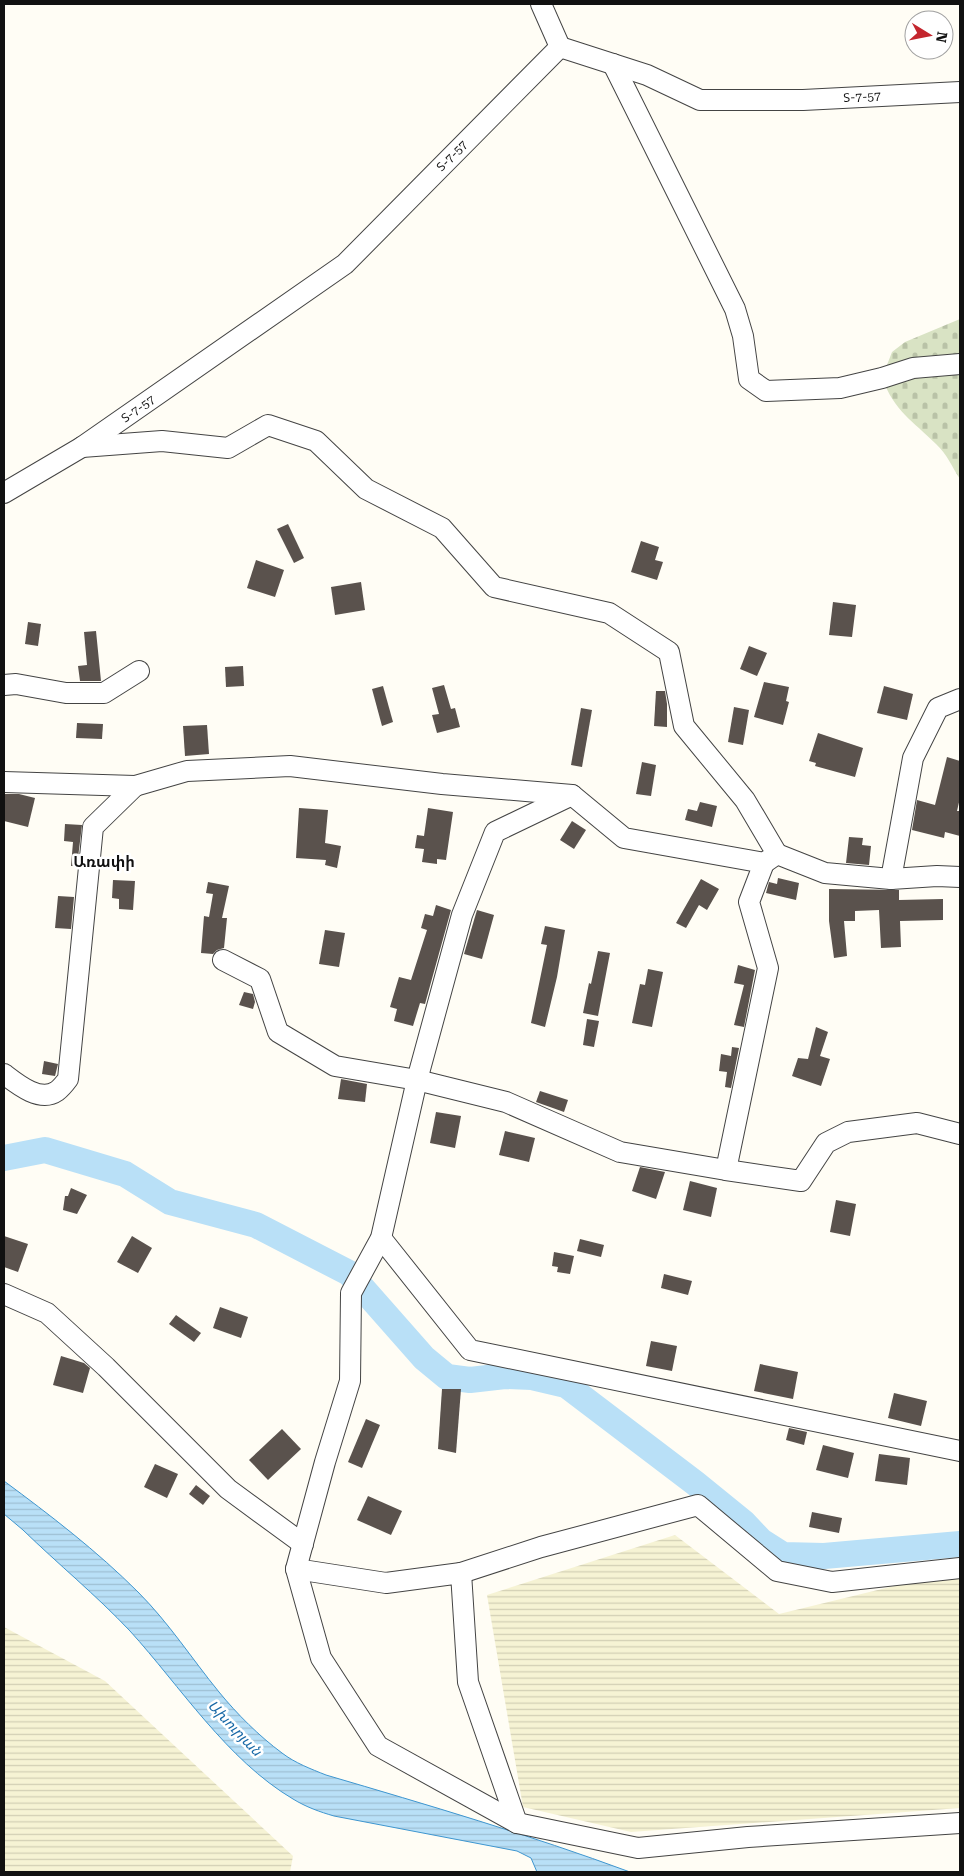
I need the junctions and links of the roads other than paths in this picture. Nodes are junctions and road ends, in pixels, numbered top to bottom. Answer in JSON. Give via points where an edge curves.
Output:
{"nodes":[{"id":1,"x":541,"y":4,"type":"edge"},
{"id":2,"x":560,"y":47,"type":"junction"},
{"id":3,"x":613,"y":64,"type":"junction"},
{"id":4,"x":960,"y":92,"type":"edge"},
{"id":5,"x":960,"y":364,"type":"edge"},
{"id":6,"x":82,"y":447,"type":"junction"},
{"id":7,"x":4,"y":493,"type":"edge"},
{"id":8,"x":139,"y":671,"type":"dead end"},
{"id":9,"x":4,"y":685,"type":"edge"},
{"id":10,"x":960,"y":699,"type":"edge"},
{"id":11,"x":4,"y":782,"type":"edge"},
{"id":12,"x":135,"y":786,"type":"junction"},
{"id":13,"x":572,"y":796,"type":"junction"},
{"id":14,"x":770,"y":859,"type":"junction"},
{"id":15,"x":960,"y":877,"type":"edge"},
{"id":16,"x":891,"y":879,"type":"junction"},
{"id":17,"x":223,"y":960,"type":"dead end"},
{"id":18,"x":4,"y":1074,"type":"edge"},
{"id":19,"x":417,"y":1080,"type":"junction"},
{"id":20,"x":960,"y":1134,"type":"edge"},
{"id":21,"x":726,"y":1170,"type":"junction"},
{"id":22,"x":380,"y":1238,"type":"junction"},
{"id":23,"x":4,"y":1294,"type":"edge"},
{"id":24,"x":960,"y":1451,"type":"edge"},
{"id":25,"x":302,"y":1544,"type":"junction"},
{"id":26,"x":960,"y":1568,"type":"edge"},
{"id":27,"x":296,"y":1569,"type":"junction"},
{"id":28,"x":461,"y":1574,"type":"junction"},
{"id":29,"x":516,"y":1823,"type":"junction"},
{"id":30,"x":960,"y":1823,"type":"edge"}],
"edges":[{"from":1,"to":2,"type":"street"},
{"from":2,"to":3,"type":"street","name":"Տ-7-57","number":"Տ-7-57"},
{"from":2,"to":6,"type":"street","name":"Տ-7-57","number":"Տ-7-57","via":[[345,264]]},
{"from":3,"to":4,"type":"street","name":"Տ-7-57","number":"Տ-7-57","via":[[647,75],[700,100],[803,100]]},
{"from":3,"to":5,"type":"street","via":[[735,309],[743,336],[748,379],[766,390],[840,388],[913,368]]},
{"from":6,"to":7,"type":"street","name":"Տ-7-57","number":"Տ-7-57"},
{"from":6,"to":14,"type":"street","via":[[162,441],[228,448],[268,426],[316,441],[366,489],[442,528],[494,587],[609,613],[669,652],[684,726],[745,800]]},
{"from":8,"to":9,"type":"street","via":[[104,693],[66,693],[16,684]]},
{"from":10,"to":16,"type":"street","via":[[938,708],[912,758]]},
{"from":11,"to":12,"type":"street"},
{"from":12,"to":13,"type":"street","via":[[187,771],[290,766]]},
{"from":12,"to":18,"type":"street","via":[[93,827],[68,1079],[56,1092],[38,1095]]},
{"from":13,"to":14,"type":"street","via":[[624,838]]},
{"from":13,"to":19,"type":"street","via":[[496,832],[462,916]]},
{"from":14,"to":16,"type":"street","via":[[825,873]]},
{"from":14,"to":21,"type":"street","via":[[749,902],[768,968]]},
{"from":15,"to":16,"type":"street"},
{"from":17,"to":19,"type":"street","via":[[260,979],[278,1032],[335,1066]]},
{"from":19,"to":21,"type":"street","via":[[506,1102],[620,1152]]},
{"from":19,"to":22,"type":"street"},
{"from":20,"to":21,"type":"street","via":[[917,1123],[848,1132],[826,1143],[801,1181]]},
{"from":22,"to":24,"type":"street","via":[[470,1350]]},
{"from":22,"to":25,"type":"street","via":[[351,1293],[350,1381]]},
{"from":23,"to":25,"type":"street","via":[[48,1313],[228,1489]]},
{"from":25,"to":27,"type":"street"},
{"from":26,"to":28,"type":"street","via":[[832,1582],[777,1571],[698,1505],[540,1548]]},
{"from":27,"to":28,"type":"street","via":[[386,1583]]},
{"from":27,"to":29,"type":"street","via":[[321,1658],[378,1746]]},
{"from":28,"to":29,"type":"street","via":[[468,1682]]},
{"from":29,"to":30,"type":"street","via":[[638,1848]]}]}
